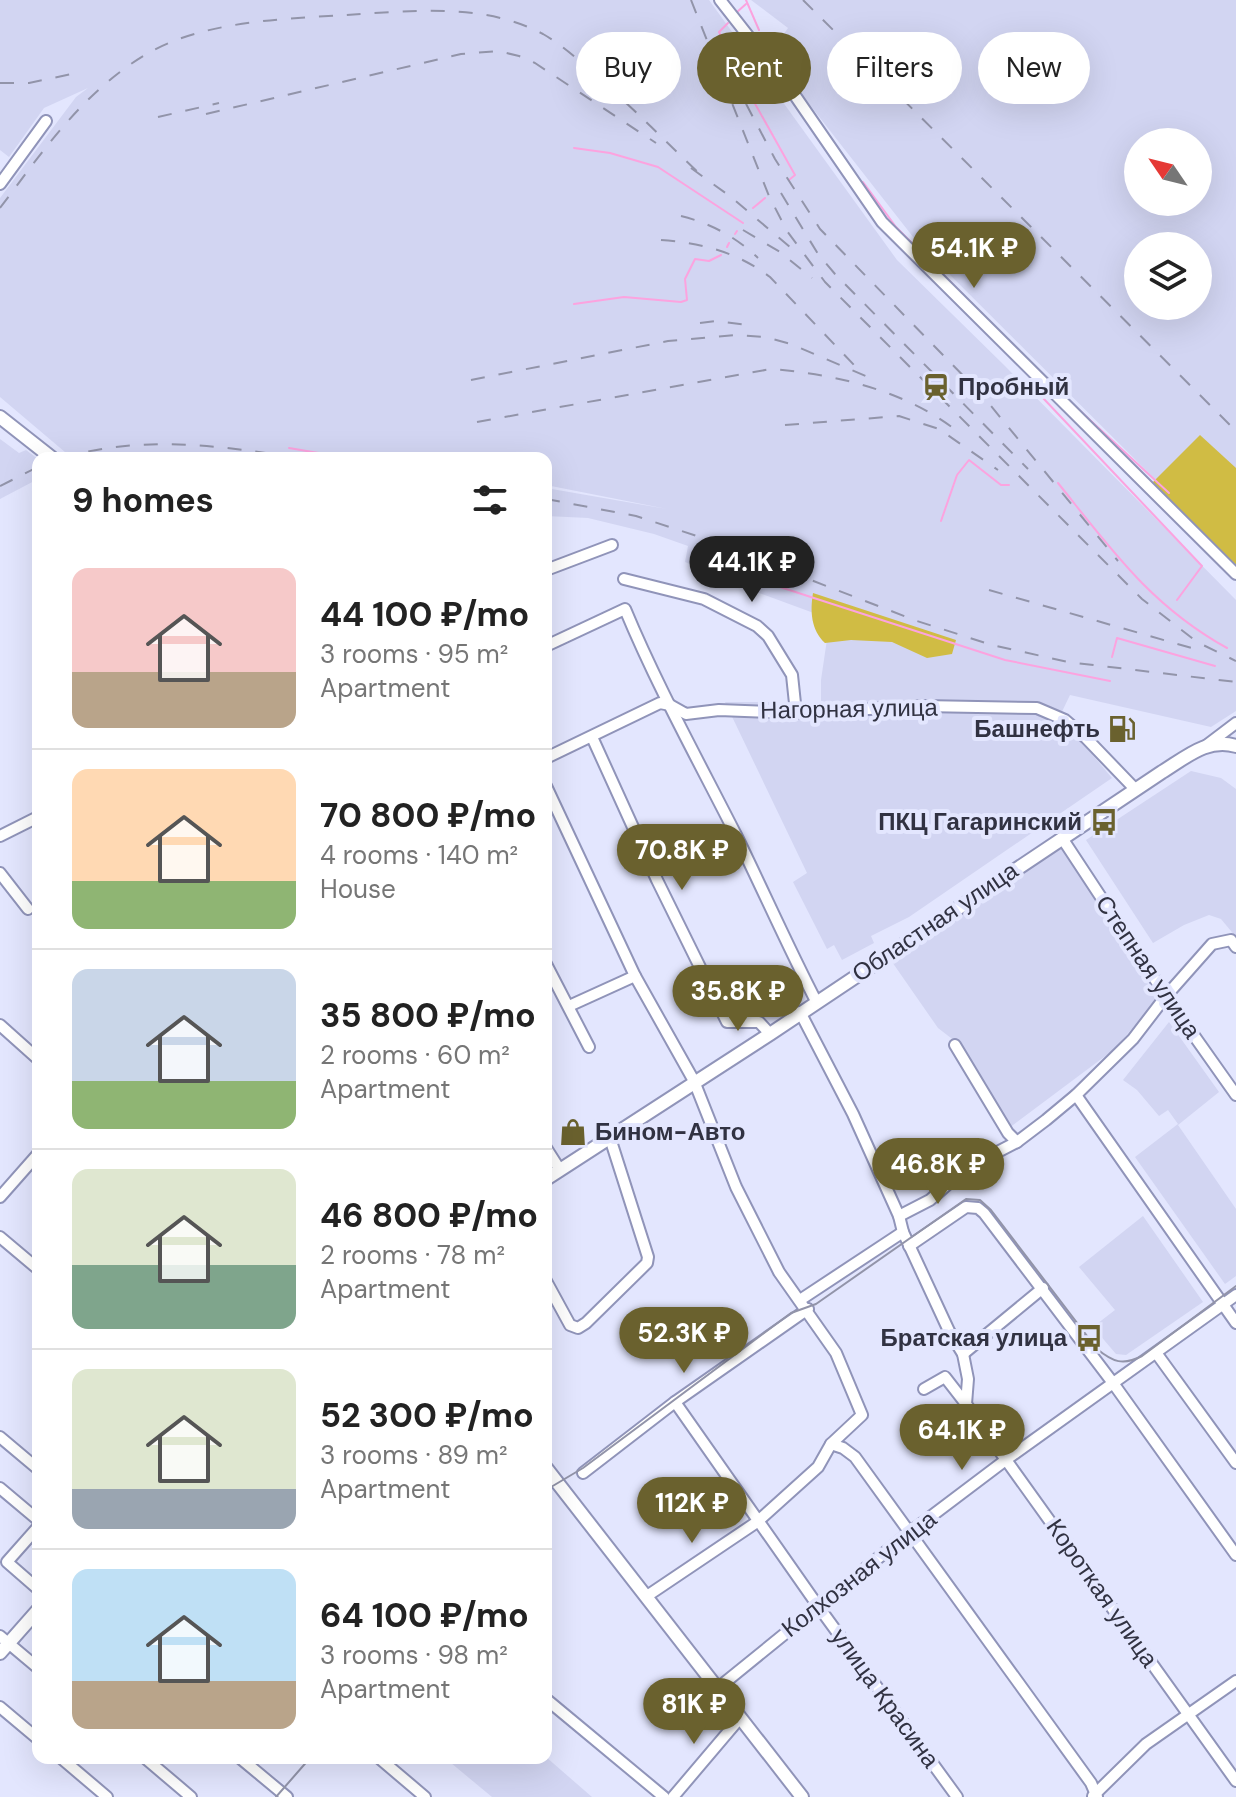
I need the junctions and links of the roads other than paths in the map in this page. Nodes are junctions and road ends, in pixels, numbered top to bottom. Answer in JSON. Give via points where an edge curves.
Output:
{"nodes":[{"id":1,"x":720,"y":0,"type":"edge"},
{"id":2,"x":46,"y":121,"type":"dead end"},
{"id":3,"x":0,"y":184,"type":"edge"},
{"id":4,"x":0,"y":417,"type":"edge"},
{"id":5,"x":44,"y":452,"type":"edge"},
{"id":6,"x":612,"y":545,"type":"dead end"},
{"id":7,"x":552,"y":568,"type":"edge"},
{"id":8,"x":1236,"y":574,"type":"edge"},
{"id":9,"x":624,"y":579,"type":"dead end"},
{"id":10,"x":552,"y":643,"type":"edge"},
{"id":11,"x":670,"y":705,"type":"junction"},
{"id":12,"x":796,"y":713,"type":"junction"},
{"id":13,"x":1236,"y":723,"type":"edge"},
{"id":14,"x":592,"y":737,"type":"junction"},
{"id":15,"x":1206,"y":746,"type":"junction"},
{"id":16,"x":1236,"y":746,"type":"edge"},
{"id":17,"x":552,"y":755,"type":"edge"},
{"id":18,"x":1136,"y":790,"type":"junction"},
{"id":19,"x":552,"y":799,"type":"edge"},
{"id":20,"x":32,"y":820,"type":"edge"},
{"id":21,"x":0,"y":836,"type":"edge"},
{"id":22,"x":1062,"y":838,"type":"junction"},
{"id":23,"x":0,"y":873,"type":"edge"},
{"id":24,"x":28,"y":909,"type":"dead end"},
{"id":25,"x":1236,"y":947,"type":"edge"},
{"id":26,"x":552,"y":975,"type":"edge"},
{"id":27,"x":635,"y":976,"type":"junction"},
{"id":28,"x":1166,"y":996,"type":"junction"},
{"id":29,"x":816,"y":1001,"type":"junction"},
{"id":30,"x":569,"y":1006,"type":"junction"},
{"id":31,"x":800,"y":1012,"type":"junction"},
{"id":32,"x":0,"y":1025,"type":"edge"},
{"id":33,"x":770,"y":1034,"type":"junction"},
{"id":34,"x":955,"y":1045,"type":"dead end"},
{"id":35,"x":589,"y":1047,"type":"dead end"},
{"id":36,"x":32,"y":1054,"type":"edge"},
{"id":37,"x":694,"y":1081,"type":"junction"},
{"id":38,"x":1076,"y":1095,"type":"junction"},
{"id":39,"x":1236,"y":1095,"type":"edge"},
{"id":40,"x":610,"y":1138,"type":"junction"},
{"id":41,"x":1017,"y":1142,"type":"junction"},
{"id":42,"x":552,"y":1157,"type":"edge"},
{"id":43,"x":32,"y":1161,"type":"edge"},
{"id":44,"x":560,"y":1170,"type":"junction"},
{"id":45,"x":552,"y":1175,"type":"edge"},
{"id":46,"x":0,"y":1197,"type":"edge"},
{"id":47,"x":899,"y":1216,"type":"junction"},
{"id":48,"x":903,"y":1232,"type":"junction"},
{"id":49,"x":0,"y":1237,"type":"edge"},
{"id":50,"x":909,"y":1246,"type":"junction"},
{"id":51,"x":32,"y":1264,"type":"edge"},
{"id":52,"x":1043,"y":1288,"type":"junction"},
{"id":53,"x":552,"y":1292,"type":"edge"},
{"id":54,"x":1236,"y":1295,"type":"edge"},
{"id":55,"x":804,"y":1305,"type":"junction"},
{"id":56,"x":1223,"y":1305,"type":"junction"},
{"id":57,"x":1236,"y":1323,"type":"edge"},
{"id":58,"x":963,"y":1354,"type":"junction"},
{"id":59,"x":1157,"y":1354,"type":"junction"},
{"id":60,"x":1113,"y":1383,"type":"junction"},
{"id":61,"x":924,"y":1389,"type":"dead end"},
{"id":62,"x":675,"y":1402,"type":"junction"},
{"id":63,"x":966,"y":1404,"type":"junction"},
{"id":64,"x":1,"y":1439,"type":"edge"},
{"id":65,"x":831,"y":1444,"type":"junction"},
{"id":66,"x":1007,"y":1459,"type":"junction"},
{"id":67,"x":1236,"y":1463,"type":"edge"},
{"id":68,"x":32,"y":1464,"type":"edge"},
{"id":69,"x":583,"y":1473,"type":"dead end"},
{"id":70,"x":552,"y":1476,"type":"edge"},
{"id":71,"x":0,"y":1488,"type":"edge"},
{"id":72,"x":32,"y":1515,"type":"edge"},
{"id":73,"x":757,"y":1522,"type":"junction"},
{"id":74,"x":909,"y":1533,"type":"junction"},
{"id":75,"x":32,"y":1534,"type":"edge"},
{"id":76,"x":1236,"y":1555,"type":"edge"},
{"id":77,"x":32,"y":1584,"type":"edge"},
{"id":78,"x":647,"y":1596,"type":"junction"},
{"id":79,"x":818,"y":1606,"type":"junction"},
{"id":80,"x":32,"y":1616,"type":"edge"},
{"id":81,"x":3,"y":1644,"type":"edge"},
{"id":82,"x":32,"y":1664,"type":"edge"},
{"id":83,"x":1236,"y":1681,"type":"edge"},
{"id":84,"x":718,"y":1688,"type":"junction"},
{"id":85,"x":552,"y":1704,"type":"edge"},
{"id":86,"x":0,"y":1707,"type":"edge"},
{"id":87,"x":1187,"y":1715,"type":"junction"},
{"id":88,"x":740,"y":1718,"type":"junction"},
{"id":89,"x":32,"y":1734,"type":"edge"},
{"id":90,"x":68,"y":1764,"type":"edge"},
{"id":91,"x":152,"y":1764,"type":"edge"},
{"id":92,"x":247,"y":1764,"type":"edge"},
{"id":93,"x":386,"y":1764,"type":"edge"},
{"id":94,"x":1236,"y":1781,"type":"edge"},
{"id":95,"x":1094,"y":1796,"type":"edge"},
{"id":96,"x":107,"y":1797,"type":"edge"},
{"id":97,"x":191,"y":1797,"type":"edge"},
{"id":98,"x":287,"y":1797,"type":"edge"},
{"id":99,"x":425,"y":1797,"type":"edge"},
{"id":100,"x":664,"y":1797,"type":"edge"},
{"id":101,"x":673,"y":1797,"type":"edge"},
{"id":102,"x":802,"y":1797,"type":"edge"},
{"id":103,"x":957,"y":1797,"type":"edge"}],
"edges":[{"from":1,"to":8,"type":"street","via":[[796,97],[882,222]]},
{"from":2,"to":3,"type":"street"},
{"from":4,"to":5,"type":"main road"},
{"from":6,"to":7,"type":"street"},
{"from":9,"to":12,"type":"street","via":[[704,599],[757,626],[792,675]]},
{"from":10,"to":11,"type":"street","via":[[625,609]]},
{"from":11,"to":12,"type":"street","name":"Нагорная улица","via":[[686,714]]},
{"from":11,"to":14,"type":"street","name":"Нагорная улица","via":[[660,703]]},
{"from":11,"to":29,"type":"street"},
{"from":12,"to":18,"type":"street","name":"Нагорная улица","via":[[923,706],[1037,708],[1065,720]]},
{"from":13,"to":15,"type":"street"},
{"from":14,"to":17,"type":"street","name":"Нагорная улица"},
{"from":14,"to":33,"type":"street","via":[[727,1022],[759,1022]]},
{"from":15,"to":16,"type":"main road"},
{"from":15,"to":18,"type":"main road","name":"Областная улица"},
{"from":18,"to":22,"type":"main road","name":"Областная улица"},
{"from":19,"to":27,"type":"street"},
{"from":20,"to":21,"type":"street"},
{"from":22,"to":28,"type":"street","name":"Степная улица"},
{"from":22,"to":29,"type":"main road","name":"Областная улица"},
{"from":23,"to":24,"type":"street"},
{"from":25,"to":28,"type":"street","via":[[1231,940],[1212,944]]},
{"from":26,"to":30,"type":"street"},
{"from":27,"to":30,"type":"street"},
{"from":27,"to":37,"type":"street"},
{"from":28,"to":38,"type":"street","via":[[1133,1039]]},
{"from":28,"to":39,"type":"street","name":"Степная улица"},
{"from":29,"to":31,"type":"main road","name":"Областная улица"},
{"from":30,"to":35,"type":"street"},
{"from":31,"to":33,"type":"main road","name":"Областная улица"},
{"from":31,"to":47,"type":"street"},
{"from":32,"to":36,"type":"street"},
{"from":33,"to":37,"type":"main road","name":"Областная улица"},
{"from":34,"to":41,"type":"street"},
{"from":37,"to":40,"type":"main road","name":"Областная улица"},
{"from":37,"to":55,"type":"street","via":[[736,1187],[779,1272]]},
{"from":38,"to":41,"type":"street"},
{"from":38,"to":56,"type":"street"},
{"from":40,"to":44,"type":"main road","name":"Областная улица"},
{"from":40,"to":53,"type":"street","via":[[647,1263],[578,1328],[570,1325]]},
{"from":41,"to":47,"type":"street"},
{"from":42,"to":44,"type":"street"},
{"from":43,"to":46,"type":"street"},
{"from":44,"to":45,"type":"main road","name":"Областная улица"},
{"from":47,"to":48,"type":"street"},
{"from":48,"to":50,"type":"street"},
{"from":48,"to":55,"type":"street"},
{"from":49,"to":51,"type":"street"},
{"from":50,"to":52,"type":"street","via":[[966,1207],[978,1208]]},
{"from":50,"to":58,"type":"street"},
{"from":52,"to":58,"type":"street"},
{"from":52,"to":60,"type":"street"},
{"from":54,"to":56,"type":"street","name":"Колхозная улица"},
{"from":55,"to":62,"type":"street"},
{"from":55,"to":65,"type":"street","via":[[836,1353],[862,1415]]},
{"from":56,"to":57,"type":"street"},
{"from":56,"to":59,"type":"street","name":"Колхозная улица"},
{"from":58,"to":63,"type":"street"},
{"from":59,"to":60,"type":"street","name":"Колхозная улица"},
{"from":59,"to":67,"type":"street"},
{"from":60,"to":66,"type":"street","name":"Колхозная улица"},
{"from":60,"to":76,"type":"street"},
{"from":61,"to":63,"type":"street","name":"Короткая улица","via":[[945,1377]]},
{"from":62,"to":69,"type":"street"},
{"from":62,"to":73,"type":"street","name":"улица Красина"},
{"from":63,"to":66,"type":"street","name":"Короткая улица"},
{"from":64,"to":68,"type":"street"},
{"from":65,"to":73,"type":"street","via":[[818,1467]]},
{"from":65,"to":74,"type":"street","via":[[855,1457]]},
{"from":66,"to":74,"type":"street","name":"Колхозная улица"},
{"from":66,"to":87,"type":"street","name":"Короткая улица"},
{"from":70,"to":78,"type":"main road"},
{"from":71,"to":72,"type":"street"},
{"from":73,"to":78,"type":"street"},
{"from":73,"to":79,"type":"street","name":"улица Красина"},
{"from":74,"to":79,"type":"street","name":"Колхозная улица"},
{"from":74,"to":95,"type":"street","via":[[1091,1783]]},
{"from":75,"to":77,"type":"street","via":[[7,1562]]},
{"from":78,"to":84,"type":"main road"},
{"from":79,"to":84,"type":"street","name":"Колхозная улица"},
{"from":79,"to":103,"type":"street","name":"улица Красина"},
{"from":80,"to":81,"type":"main road"},
{"from":81,"to":82,"type":"street"},
{"from":83,"to":87,"type":"street"},
{"from":84,"to":88,"type":"main road"},
{"from":85,"to":100,"type":"street"},
{"from":86,"to":89,"type":"street"},
{"from":87,"to":94,"type":"street","name":"Короткая улица"},
{"from":87,"to":95,"type":"street","via":[[1146,1744]]},
{"from":88,"to":101,"type":"street"},
{"from":88,"to":102,"type":"main road"},
{"from":90,"to":96,"type":"street"},
{"from":91,"to":97,"type":"street"},
{"from":92,"to":98,"type":"street"},
{"from":93,"to":99,"type":"street"}]}
